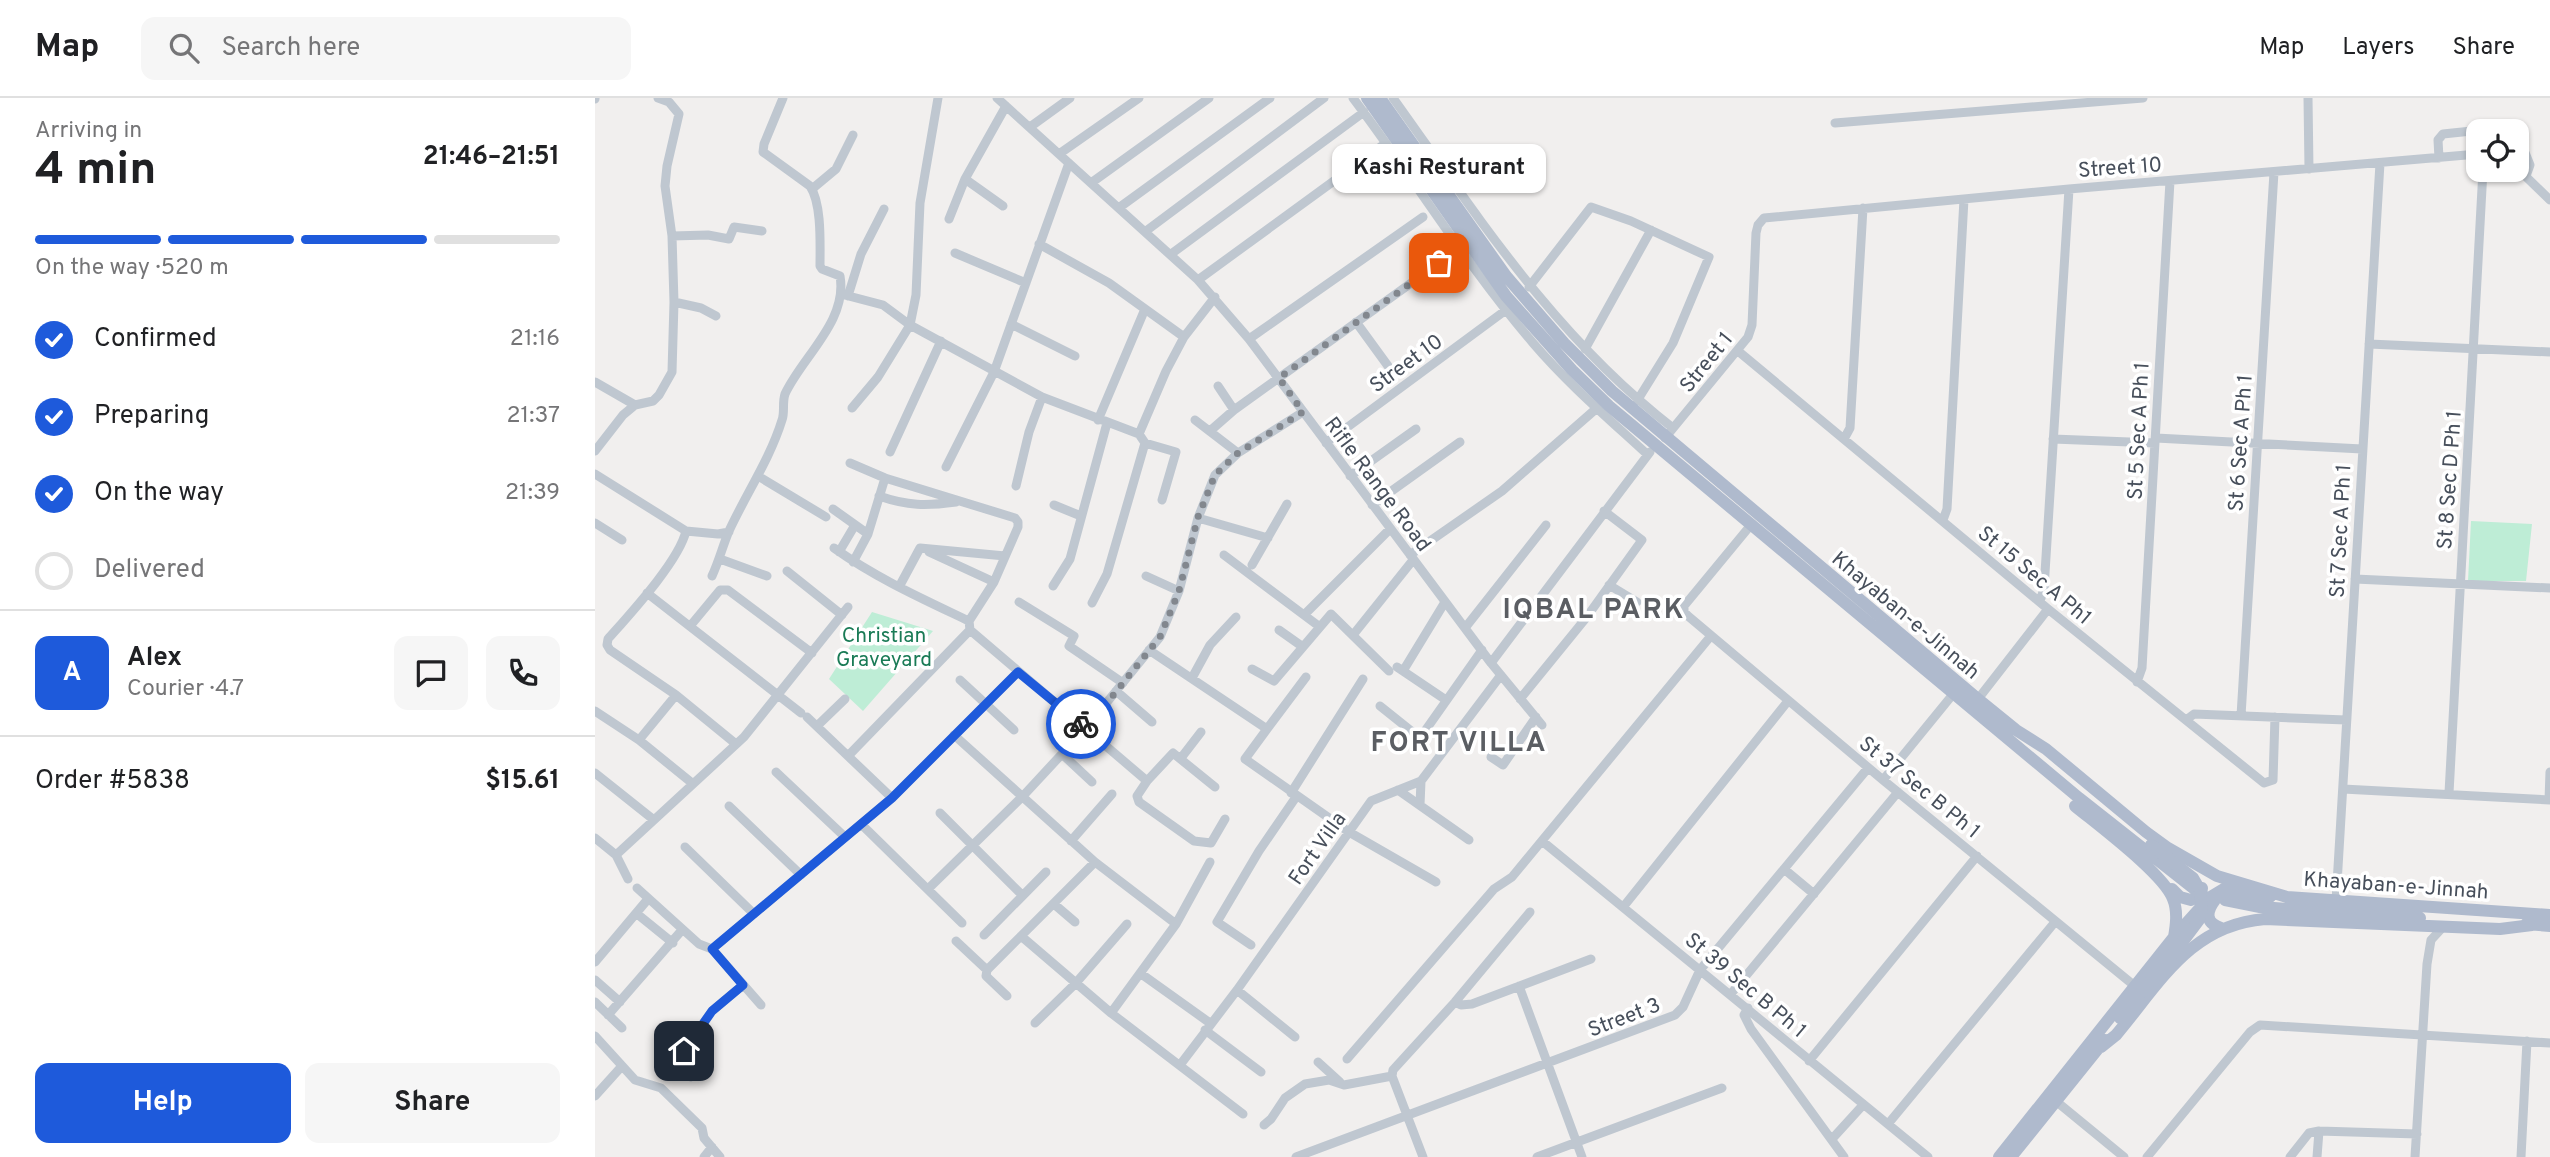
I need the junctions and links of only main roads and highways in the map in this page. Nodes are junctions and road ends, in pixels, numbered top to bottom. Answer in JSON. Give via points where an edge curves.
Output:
{"nodes":[{"id":1,"x":1367,"y":98,"type":"edge"},
{"id":2,"x":1380,"y":98,"type":"edge"},
{"id":3,"x":2012,"y":734,"type":"junction"},
{"id":4,"x":2168,"y":848,"type":"junction"},
{"id":5,"x":2161,"y":882,"type":"junction"},
{"id":6,"x":2197,"y":891,"type":"dead end"},
{"id":7,"x":2221,"y":896,"type":"junction"},
{"id":8,"x":2287,"y":897,"type":"junction"},
{"id":9,"x":2550,"y":915,"type":"edge"},
{"id":10,"x":2532,"y":925,"type":"junction"},
{"id":11,"x":2550,"y":926,"type":"edge"},
{"id":12,"x":2221,"y":928,"type":"junction"},
{"id":13,"x":2174,"y":937,"type":"junction"},
{"id":14,"x":2101,"y":1047,"type":"junction"},
{"id":15,"x":1999,"y":1157,"type":"edge"},
{"id":16,"x":2011,"y":1157,"type":"edge"}],
"edges":[{"from":1,"to":3,"type":"main road","name":"Khayaban-e-Jinnah","via":[[1506,296],[1651,451],[1954,693]]},
{"from":2,"to":3,"type":"main road","name":"Khayaban-e-Jinnah","via":[[1483,243],[1564,343],[1612,391],[1669,433],[1978,699]]},
{"from":3,"to":4,"type":"main road","name":"Khayaban-e-Jinnah","via":[[2046,749]]},
{"from":3,"to":5,"type":"main road","via":[[2024,761]]},
{"from":3,"to":6,"type":"main road","name":"Khayaban-e-Jinnah","via":[[2122,833]]},
{"from":3,"to":14,"type":"main road","bridge":true,"via":[[2193,878],[2200,890],[2199,920]]},
{"from":4,"to":5,"type":"main road","via":[[2196,875],[2201,893],[2188,900]]},
{"from":4,"to":8,"type":"main road","name":"Khayaban-e-Jinnah","via":[[2217,876]]},
{"from":5,"to":13,"type":"main road","via":[[2175,904]]},
{"from":7,"to":8,"type":"main road","via":[[2224,889],[2252,897]]},
{"from":7,"to":10,"type":"main road","name":"Khayaban-e-Jinnah","via":[[2285,910]]},
{"from":7,"to":12,"type":"main road","via":[[2208,915],[2211,924]]},
{"from":7,"to":13,"type":"main road"},
{"from":8,"to":9,"type":"main road","name":"Khayaban-e-Jinnah"},
{"from":10,"to":11,"type":"main road","name":"Khayaban-e-Jinnah"},
{"from":10,"to":12,"type":"main road","via":[[2443,928],[2265,919]]},
{"from":12,"to":14,"type":"main road","via":[[2189,949]]},
{"from":13,"to":15,"type":"main road"},
{"from":14,"to":16,"type":"main road"}]}
